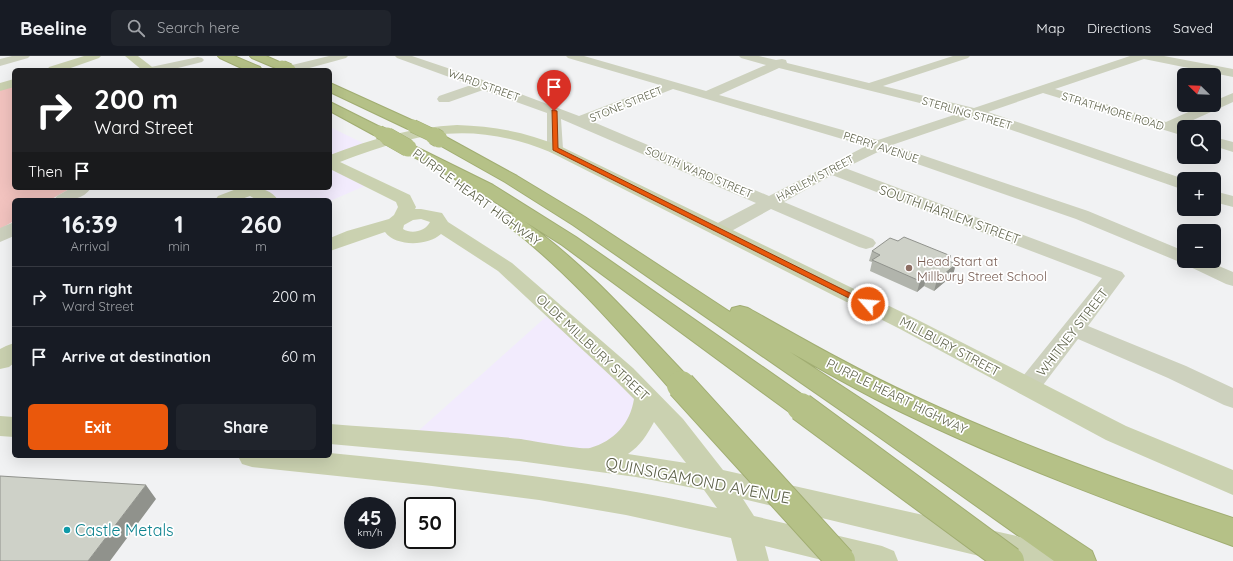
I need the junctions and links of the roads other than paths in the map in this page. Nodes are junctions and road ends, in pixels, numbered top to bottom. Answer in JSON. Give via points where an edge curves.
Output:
{"nodes":[{"id":1,"x":24,"y":56,"type":"edge"},
{"id":2,"x":96,"y":56,"type":"edge"},
{"id":3,"x":131,"y":56,"type":"edge"},
{"id":4,"x":224,"y":56,"type":"edge"},
{"id":5,"x":256,"y":56,"type":"edge"},
{"id":6,"x":342,"y":56,"type":"edge"},
{"id":7,"x":401,"y":56,"type":"edge"},
{"id":8,"x":572,"y":56,"type":"edge"},
{"id":9,"x":745,"y":56,"type":"edge"},
{"id":10,"x":964,"y":56,"type":"edge"},
{"id":11,"x":1141,"y":56,"type":"edge"},
{"id":12,"x":1147,"y":56,"type":"edge"},
{"id":13,"x":795,"y":57,"type":"edge"},
{"id":14,"x":198,"y":60,"type":"dead end"},
{"id":15,"x":0,"y":63,"type":"edge"},
{"id":16,"x":776,"y":64,"type":"junction"},
{"id":17,"x":58,"y":67,"type":"edge"},
{"id":18,"x":147,"y":68,"type":"edge"},
{"id":19,"x":164,"y":68,"type":"edge"},
{"id":20,"x":251,"y":68,"type":"edge"},
{"id":21,"x":284,"y":68,"type":"edge"},
{"id":22,"x":290,"y":68,"type":"edge"},
{"id":23,"x":1233,"y":73,"type":"edge"},
{"id":24,"x":12,"y":84,"type":"edge"},
{"id":25,"x":485,"y":85,"type":"junction"},
{"id":26,"x":672,"y":85,"type":"junction"},
{"id":27,"x":871,"y":86,"type":"junction"},
{"id":28,"x":0,"y":87,"type":"edge"},
{"id":29,"x":332,"y":88,"type":"edge"},
{"id":30,"x":1042,"y":89,"type":"junction"},
{"id":31,"x":708,"y":95,"type":"junction"},
{"id":32,"x":444,"y":99,"type":"dead end"},
{"id":33,"x":1229,"y":101,"type":"edge"},
{"id":34,"x":332,"y":107,"type":"edge"},
{"id":35,"x":554,"y":111,"type":"junction"},
{"id":36,"x":974,"y":112,"type":"junction"},
{"id":37,"x":579,"y":122,"type":"junction"},
{"id":38,"x":1167,"y":127,"type":"junction"},
{"id":39,"x":1177,"y":130,"type":"edge"},
{"id":40,"x":1221,"y":143,"type":"edge"},
{"id":41,"x":878,"y":145,"type":"junction"},
{"id":42,"x":1233,"y":147,"type":"edge"},
{"id":43,"x":408,"y":148,"type":"junction"},
{"id":44,"x":555,"y":149,"type":"junction"},
{"id":45,"x":332,"y":161,"type":"edge"},
{"id":46,"x":332,"y":163,"type":"edge"},
{"id":47,"x":831,"y":169,"type":"junction"},
{"id":48,"x":1177,"y":183,"type":"edge"},
{"id":49,"x":80,"y":190,"type":"edge"},
{"id":50,"x":246,"y":190,"type":"edge"},
{"id":51,"x":254,"y":190,"type":"edge"},
{"id":52,"x":66,"y":198,"type":"edge"},
{"id":53,"x":228,"y":198,"type":"edge"},
{"id":54,"x":266,"y":198,"type":"edge"},
{"id":55,"x":1221,"y":198,"type":"edge"},
{"id":56,"x":770,"y":202,"type":"junction"},
{"id":57,"x":1233,"y":202,"type":"edge"},
{"id":58,"x":580,"y":221,"type":"junction"},
{"id":59,"x":439,"y":224,"type":"junction"},
{"id":60,"x":398,"y":226,"type":"junction"},
{"id":61,"x":12,"y":229,"type":"edge"},
{"id":62,"x":719,"y":230,"type":"junction"},
{"id":63,"x":424,"y":235,"type":"junction"},
{"id":64,"x":0,"y":236,"type":"edge"},
{"id":65,"x":333,"y":241,"type":"edge"},
{"id":66,"x":866,"y":243,"type":"dead end"},
{"id":67,"x":473,"y":246,"type":"junction"},
{"id":68,"x":1177,"y":255,"type":"edge"},
{"id":69,"x":1206,"y":268,"type":"edge"},
{"id":70,"x":1115,"y":276,"type":"joint"},
{"id":71,"x":1233,"y":280,"type":"edge"},
{"id":72,"x":1074,"y":329,"type":"junction"},
{"id":73,"x":12,"y":352,"type":"edge"},
{"id":74,"x":0,"y":361,"type":"edge"},
{"id":75,"x":1028,"y":387,"type":"junction"},
{"id":76,"x":647,"y":397,"type":"junction"},
{"id":77,"x":1233,"y":399,"type":"edge"},
{"id":78,"x":0,"y":426,"type":"edge"},
{"id":79,"x":12,"y":427,"type":"edge"},
{"id":80,"x":332,"y":434,"type":"edge"},
{"id":81,"x":273,"y":458,"type":"edge"},
{"id":82,"x":590,"y":458,"type":"junction"},
{"id":83,"x":715,"y":480,"type":"junction"},
{"id":84,"x":1233,"y":483,"type":"edge"},
{"id":85,"x":744,"y":527,"type":"junction"},
{"id":86,"x":1233,"y":532,"type":"edge"},
{"id":87,"x":753,"y":561,"type":"edge"},
{"id":88,"x":841,"y":561,"type":"edge"},
{"id":89,"x":882,"y":561,"type":"edge"},
{"id":90,"x":1010,"y":561,"type":"edge"},
{"id":91,"x":1061,"y":561,"type":"edge"},
{"id":92,"x":1080,"y":561,"type":"edge"}],
"edges":[{"from":1,"to":15,"type":"street"},
{"from":2,"to":17,"type":"main road"},
{"from":3,"to":18,"type":"main road"},
{"from":4,"to":20,"type":"highway"},
{"from":5,"to":21,"type":"highway"},
{"from":6,"to":22,"type":"street"},
{"from":7,"to":25,"type":"street","name":"WARD STREET"},
{"from":8,"to":26,"type":"street","name":"PERRY AVENUE"},
{"from":9,"to":16,"type":"street","name":"STERLING STREET"},
{"from":10,"to":27,"type":"street"},
{"from":11,"to":30,"type":"street","name":"HARLEM STREET"},
{"from":12,"to":23,"type":"street"},
{"from":13,"to":16,"type":"street"},
{"from":14,"to":19,"type":"street"},
{"from":16,"to":27,"type":"street","name":"STERLING STREET"},
{"from":16,"to":31,"type":"street"},
{"from":24,"to":28,"type":"main road"},
{"from":25,"to":32,"type":"street"},
{"from":25,"to":35,"type":"street","name":"WARD STREET"},
{"from":26,"to":31,"type":"street","name":"PERRY AVENUE"},
{"from":26,"to":37,"type":"street","name":"STONE STREET"},
{"from":27,"to":36,"type":"street","name":"STERLING STREET"},
{"from":29,"to":58,"type":"highway","bridge":true,"via":[[439,139]]},
{"from":30,"to":36,"type":"street","name":"HARLEM STREET"},
{"from":30,"to":38,"type":"street","name":"STRATHMORE ROAD"},
{"from":31,"to":41,"type":"street","name":"PERRY AVENUE"},
{"from":33,"to":38,"type":"street"},
{"from":34,"to":43,"type":"highway","bridge":true},
{"from":35,"to":37,"type":"street","name":"SOUTH WARD STREET"},
{"from":35,"to":44,"type":"street"},
{"from":36,"to":41,"type":"street","name":"HARLEM STREET"},
{"from":36,"to":48,"type":"street","name":"STERLING STREET"},
{"from":37,"to":56,"type":"street","name":"SOUTH WARD STREET"},
{"from":38,"to":39,"type":"street","name":"STRATHMORE ROAD"},
{"from":40,"to":42,"type":"street"},
{"from":41,"to":47,"type":"street","name":"HARLEM STREET"},
{"from":41,"to":68,"type":"street","name":"PERRY AVENUE","via":[[1082,215]]},
{"from":43,"to":88,"type":"highway","name":"PURPLE HEART HIGHWAY","bridge":true,"via":[[522,227],[588,286]]},
{"from":43,"to":90,"type":"highway","bridge":true,"via":[[487,190],[545,226],[801,407]]},
{"from":44,"to":45,"type":"main road","name":"MILLBURY STREET","via":[[524,137],[499,132],[449,130],[421,132],[395,138]]},
{"from":44,"to":62,"type":"main road","name":"MILLBURY STREET"},
{"from":46,"to":60,"type":"main road","via":[[404,199],[407,207]]},
{"from":47,"to":56,"type":"street","name":"HARLEM STREET"},
{"from":47,"to":70,"type":"street","name":"SOUTH HARLEM STREET"},
{"from":49,"to":52,"type":"street"},
{"from":50,"to":53,"type":"main road"},
{"from":51,"to":54,"type":"main road"},
{"from":55,"to":57,"type":"street"},
{"from":56,"to":62,"type":"street","name":"HARLEM STREET"},
{"from":56,"to":66,"type":"street","name":"SOUTH WARD STREET"},
{"from":58,"to":86,"type":"highway","name":"PURPLE HEART HIGHWAY","via":[[842,371],[907,404],[993,443],[1088,481]]},
{"from":58,"to":92,"type":"highway"},
{"from":59,"to":60,"type":"main road","name":"OLDE MILLBURY STREET","via":[[436,218],[427,214],[412,215]]},
{"from":59,"to":63,"type":"main road","via":[[434,231]]},
{"from":59,"to":67,"type":"main road","name":"OLDE MILLBURY STREET"},
{"from":60,"to":63,"type":"main road","name":"OLDE MILLBURY STREET","via":[[410,237]]},
{"from":60,"to":65,"type":"main road"},
{"from":61,"to":64,"type":"street"},
{"from":62,"to":75,"type":"main road","name":"MILLBURY STREET"},
{"from":63,"to":67,"type":"main road","name":"OLDE MILLBURY STREET"},
{"from":67,"to":76,"type":"main road","name":"OLDE MILLBURY STREET","via":[[504,267]]},
{"from":69,"to":71,"type":"street"},
{"from":70,"to":72,"type":"street","name":"WHITNEY STREET"},
{"from":72,"to":75,"type":"street","name":"WHITNEY STREET"},
{"from":72,"to":77,"type":"street","via":[[1177,372]]},
{"from":73,"to":74,"type":"main road"},
{"from":75,"to":84,"type":"main road","name":"MILLBURY STREET","via":[[1116,433]]},
{"from":76,"to":82,"type":"main road","via":[[645,413],[637,429],[613,450]]},
{"from":76,"to":83,"type":"main road","name":"OLDE MILLBURY STREET"},
{"from":78,"to":79,"type":"main road"},
{"from":80,"to":82,"type":"main road","name":"QUINSIGAMOND AVENUE"},
{"from":81,"to":85,"type":"main road","via":[[540,488]]},
{"from":82,"to":83,"type":"main road","name":"QUINSIGAMOND AVENUE"},
{"from":83,"to":85,"type":"main road","name":"OLDE MILLBURY STREET"},
{"from":83,"to":91,"type":"main road","name":"QUINSIGAMOND AVENUE"},
{"from":85,"to":87,"type":"main road","name":"OLDE MILLBURY STREET"},
{"from":85,"to":89,"type":"main road"}]}
